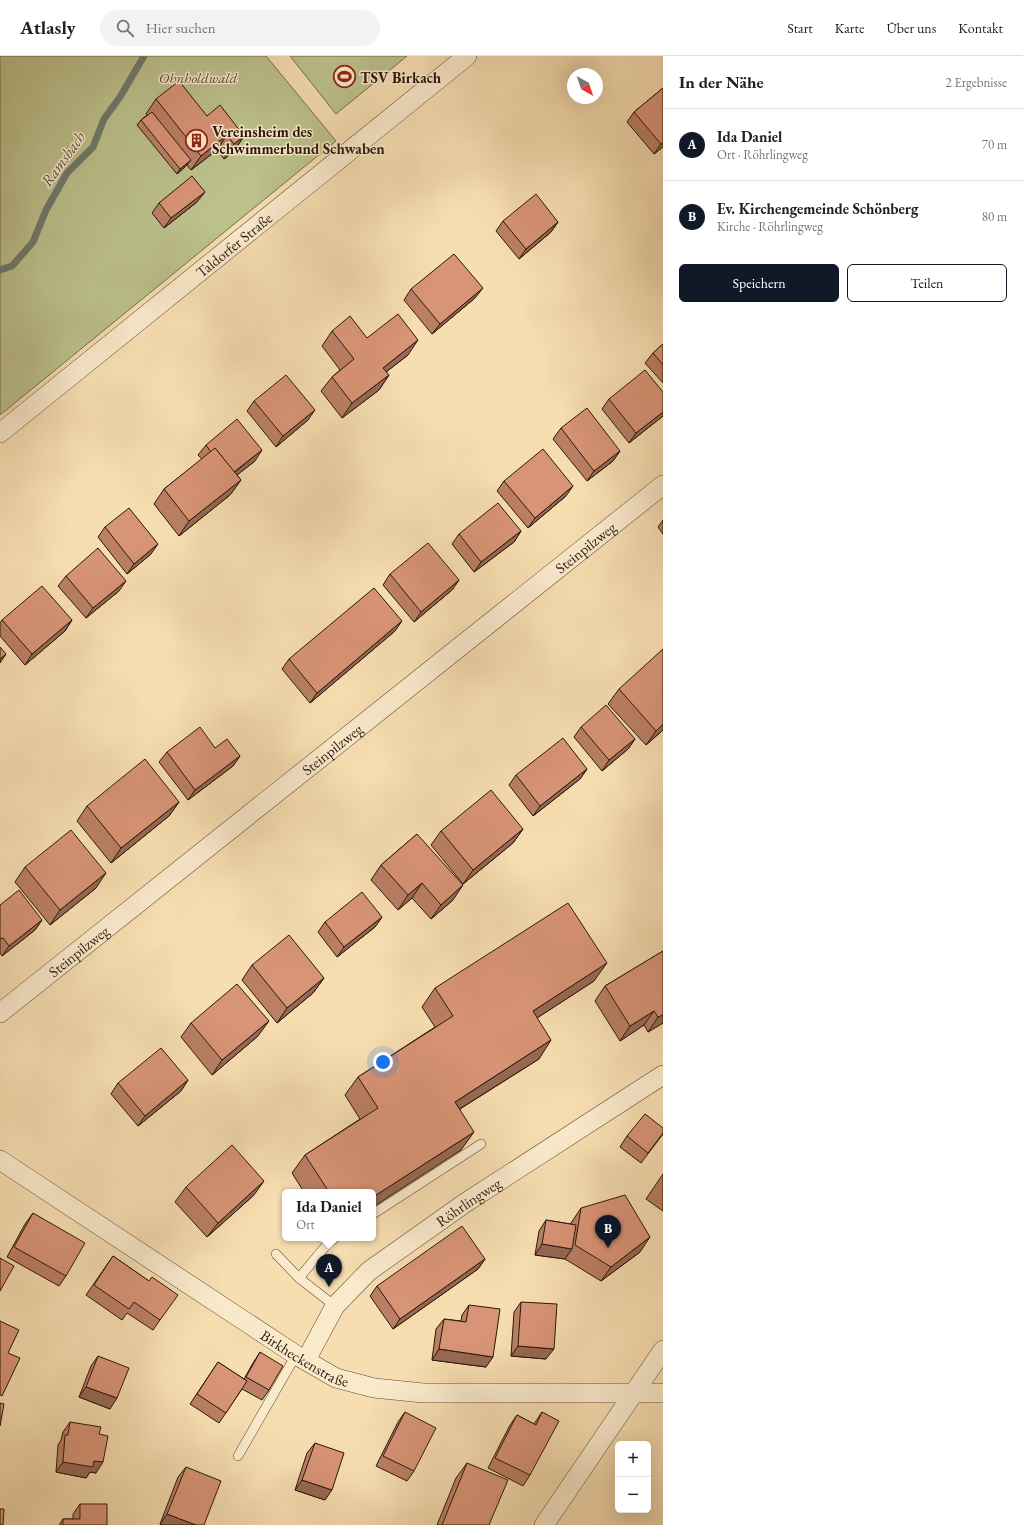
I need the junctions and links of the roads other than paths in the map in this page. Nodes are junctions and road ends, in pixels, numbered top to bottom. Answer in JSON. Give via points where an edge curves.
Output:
{"nodes":[{"id":1,"x":467,"y":56,"type":"edge"},
{"id":2,"x":0,"y":433,"type":"edge"},
{"id":3,"x":663,"y":485,"type":"edge"},
{"id":4,"x":0,"y":1013,"type":"edge"},
{"id":5,"x":663,"y":1075,"type":"edge"},
{"id":6,"x":481,"y":1144,"type":"dead end"},
{"id":7,"x":0,"y":1160,"type":"edge"},
{"id":8,"x":376,"y":1212,"type":"edge"},
{"id":9,"x":330,"y":1241,"type":"edge"},
{"id":10,"x":276,"y":1254,"type":"dead end"},
{"id":11,"x":299,"y":1278,"type":"junction"},
{"id":12,"x":335,"y":1306,"type":"junction"},
{"id":13,"x":663,"y":1350,"type":"edge"},
{"id":14,"x":301,"y":1358,"type":"junction"},
{"id":15,"x":633,"y":1393,"type":"junction"},
{"id":16,"x":663,"y":1393,"type":"edge"},
{"id":17,"x":238,"y":1456,"type":"dead end"},
{"id":18,"x":544,"y":1525,"type":"edge"}],
"edges":[{"from":1,"to":2,"type":"street","name":"Taldorfer Straße"},
{"from":3,"to":4,"type":"street","name":"Steinpilzweg"},
{"from":5,"to":12,"type":"street","name":"Röhrlingweg","via":[[465,1203],[369,1271]]},
{"from":6,"to":8,"type":"lane"},
{"from":7,"to":14,"type":"street","name":"Birkheckenstraße"},
{"from":9,"to":11,"type":"lane"},
{"from":10,"to":11,"type":"lane"},
{"from":11,"to":12,"type":"lane"},
{"from":12,"to":14,"type":"street","name":"Röhrlingweg"},
{"from":13,"to":15,"type":"street"},
{"from":14,"to":15,"type":"street","name":"Birkheckenstraße","via":[[336,1378],[374,1388],[423,1394]]},
{"from":14,"to":17,"type":"lane"},
{"from":15,"to":16,"type":"street","name":"Birkheckenstraße"},
{"from":15,"to":18,"type":"street"}]}
